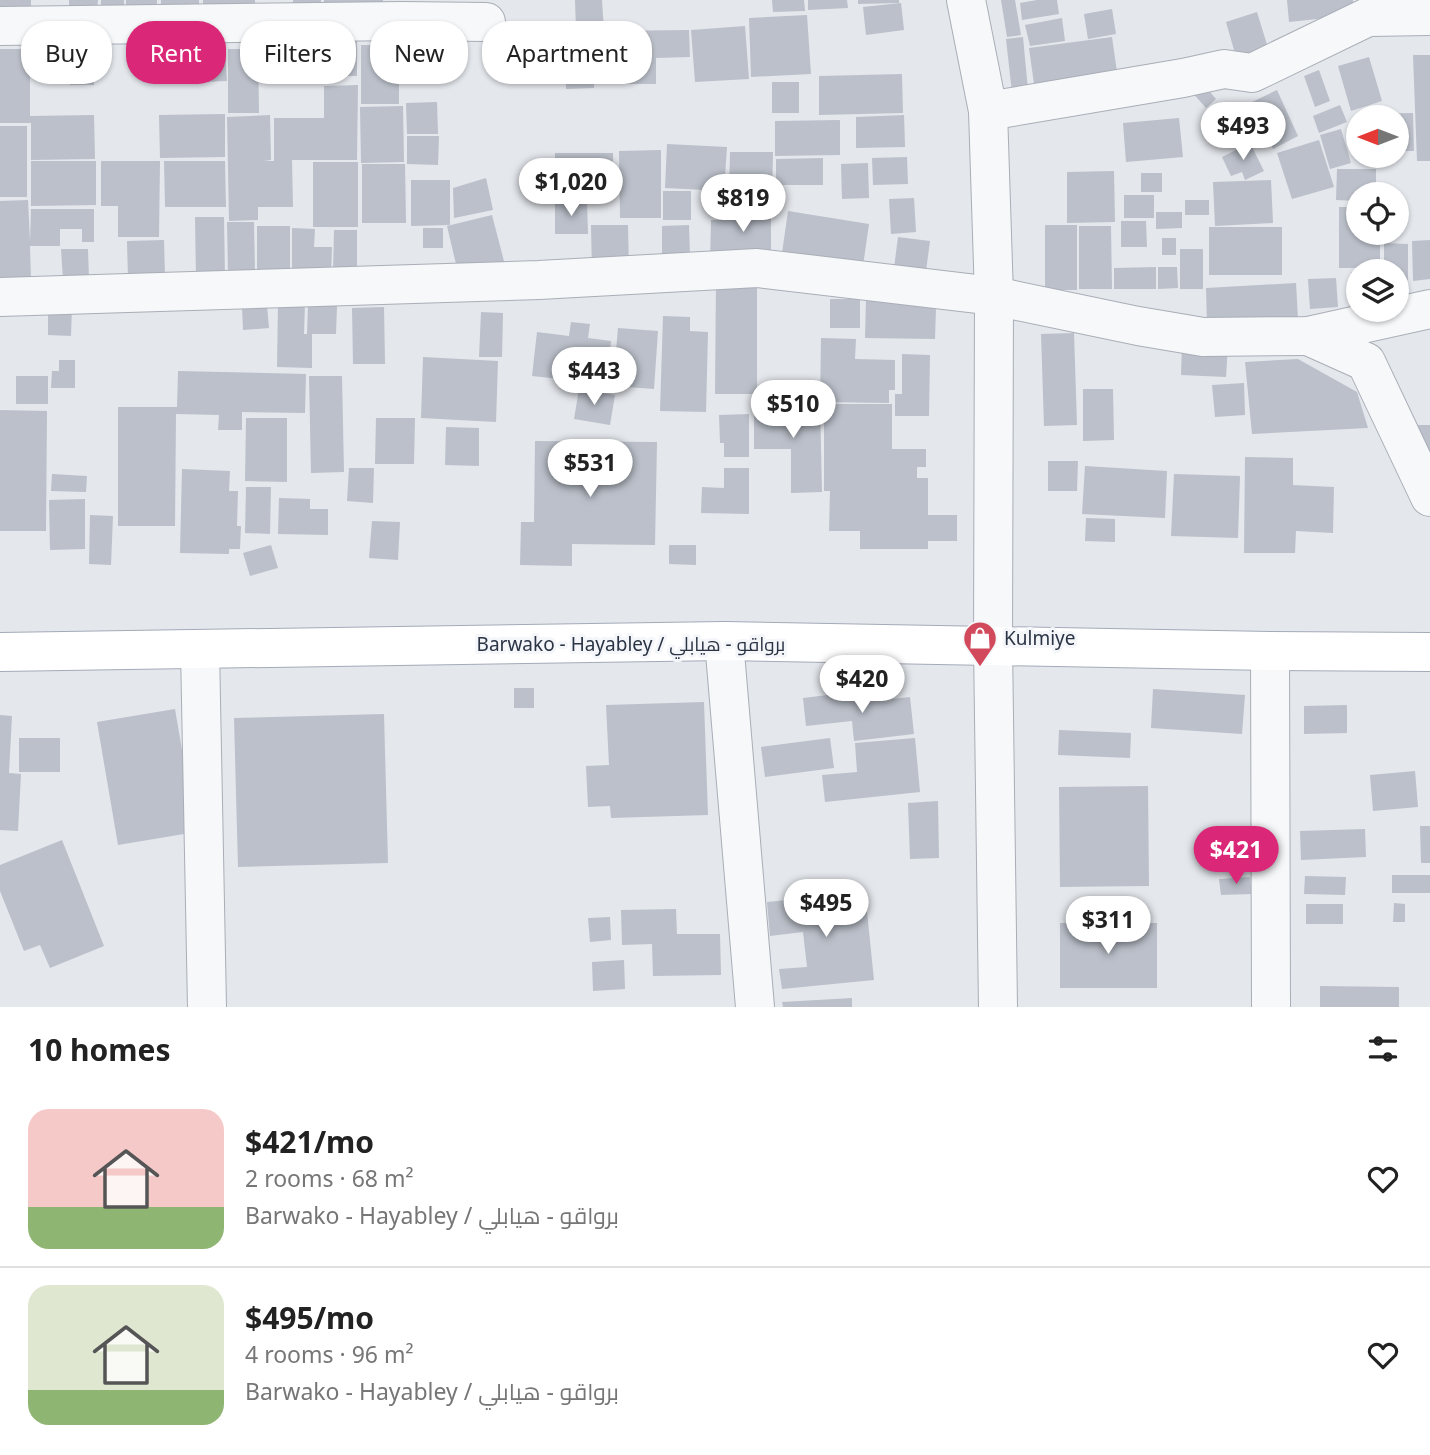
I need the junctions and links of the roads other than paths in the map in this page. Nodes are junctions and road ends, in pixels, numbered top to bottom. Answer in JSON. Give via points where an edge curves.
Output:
{"nodes":[{"id":1,"x":966,"y":0,"type":"edge"},
{"id":2,"x":1430,"y":16,"type":"edge"},
{"id":3,"x":482,"y":22,"type":"edge"},
{"id":4,"x":0,"y":26,"type":"edge"},
{"id":5,"x":988,"y":111,"type":"junction"},
{"id":6,"x":994,"y":296,"type":"junction"},
{"id":7,"x":0,"y":297,"type":"edge"},
{"id":8,"x":1430,"y":310,"type":"edge"},
{"id":9,"x":1308,"y":336,"type":"junction"},
{"id":10,"x":1430,"y":497,"type":"edge"},
{"id":11,"x":724,"y":642,"type":"junction"},
{"id":12,"x":993,"y":645,"type":"junction"},
{"id":13,"x":200,"y":649,"type":"junction"},
{"id":14,"x":1270,"y":651,"type":"junction"},
{"id":15,"x":0,"y":652,"type":"edge"},
{"id":16,"x":1430,"y":652,"type":"edge"},
{"id":17,"x":206,"y":1007,"type":"edge"},
{"id":18,"x":755,"y":1007,"type":"edge"},
{"id":19,"x":998,"y":1007,"type":"edge"},
{"id":20,"x":1271,"y":1007,"type":"edge"}],
"edges":[{"from":1,"to":5,"type":"street"},
{"from":2,"to":5,"type":"street","via":[[1368,17],[1252,73],[1224,69]]},
{"from":3,"to":4,"type":"street"},
{"from":5,"to":6,"type":"street"},
{"from":6,"to":7,"type":"street","via":[[757,268],[538,280]]},
{"from":6,"to":9,"type":"street","via":[[1203,337]]},
{"from":6,"to":12,"type":"street"},
{"from":8,"to":9,"type":"street"},
{"from":9,"to":10,"type":"street","via":[[1366,362]]},
{"from":11,"to":12,"type":"main road","name":"Barwako - Hayabley / برواقو - هيابلي"},
{"from":11,"to":13,"type":"main road","name":"Barwako - Hayabley / برواقو - هيابلي"},
{"from":11,"to":18,"type":"street"},
{"from":12,"to":14,"type":"main road","name":"Barwako - Hayabley / برواقو - هيابلي"},
{"from":12,"to":19,"type":"street"},
{"from":13,"to":15,"type":"main road","name":"Barwako - Hayabley / برواقو - هيابلي"},
{"from":13,"to":17,"type":"street"},
{"from":14,"to":16,"type":"main road","name":"Barwako - Hayabley / برواقو - هيابلي"},
{"from":14,"to":20,"type":"street"}]}
